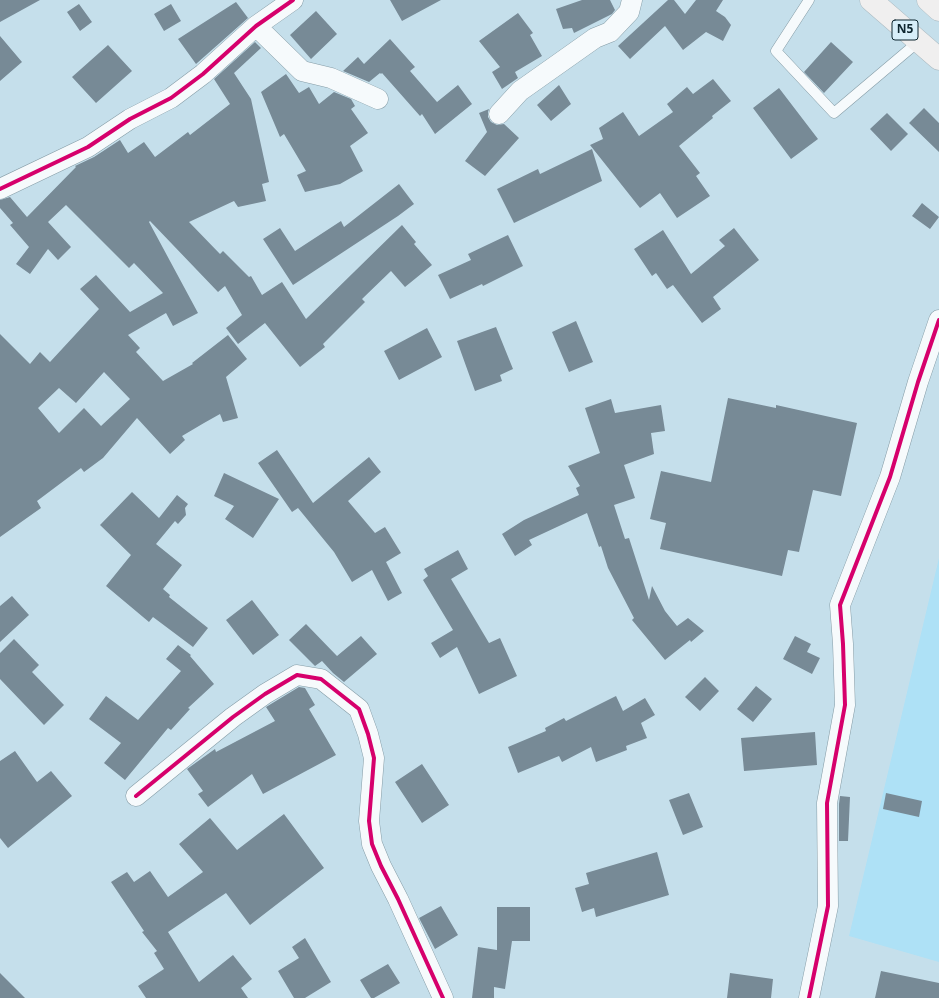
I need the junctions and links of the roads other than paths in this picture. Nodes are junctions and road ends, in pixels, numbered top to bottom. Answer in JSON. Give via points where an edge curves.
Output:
{"nodes":[{"id":1,"x":293,"y":0,"type":"edge"},
{"id":2,"x":632,"y":0,"type":"edge"},
{"id":3,"x":809,"y":0,"type":"edge"},
{"id":4,"x":871,"y":0,"type":"edge"},
{"id":5,"x":928,"y":0,"type":"edge"},
{"id":6,"x":939,"y":10,"type":"edge"},
{"id":7,"x":256,"y":26,"type":"junction"},
{"id":8,"x":918,"y":42,"type":"junction"},
{"id":9,"x":939,"y":60,"type":"edge"},
{"id":10,"x":378,"y":99,"type":"dead end"},
{"id":11,"x":499,"y":114,"type":"dead end"},
{"id":12,"x":0,"y":189,"type":"edge"},
{"id":13,"x":939,"y":320,"type":"edge"},
{"id":14,"x":136,"y":796,"type":"dead end"},
{"id":15,"x":443,"y":998,"type":"edge"},
{"id":16,"x":809,"y":998,"type":"edge"}],
"edges":[{"from":1,"to":7,"type":"street"},
{"from":2,"to":11,"type":"street","via":[[629,12],[610,32],[595,38],[520,91]]},
{"from":3,"to":8,"type":"lane","via":[[776,51],[834,113]]},
{"from":4,"to":8,"type":"main road","number":"N5"},
{"from":5,"to":6,"type":"main road"},
{"from":7,"to":10,"type":"street","via":[[302,71],[331,78]]},
{"from":7,"to":12,"type":"street","via":[[203,74],[171,98],[130,118],[88,147]]},
{"from":8,"to":9,"type":"main road","number":"N5"},
{"from":13,"to":16,"type":"street","via":[[890,477],[840,605],[845,705],[827,803],[828,906]]},
{"from":14,"to":15,"type":"street","via":[[265,694],[297,675],[321,679],[359,709],[374,758],[368,821],[372,844]]}]}
